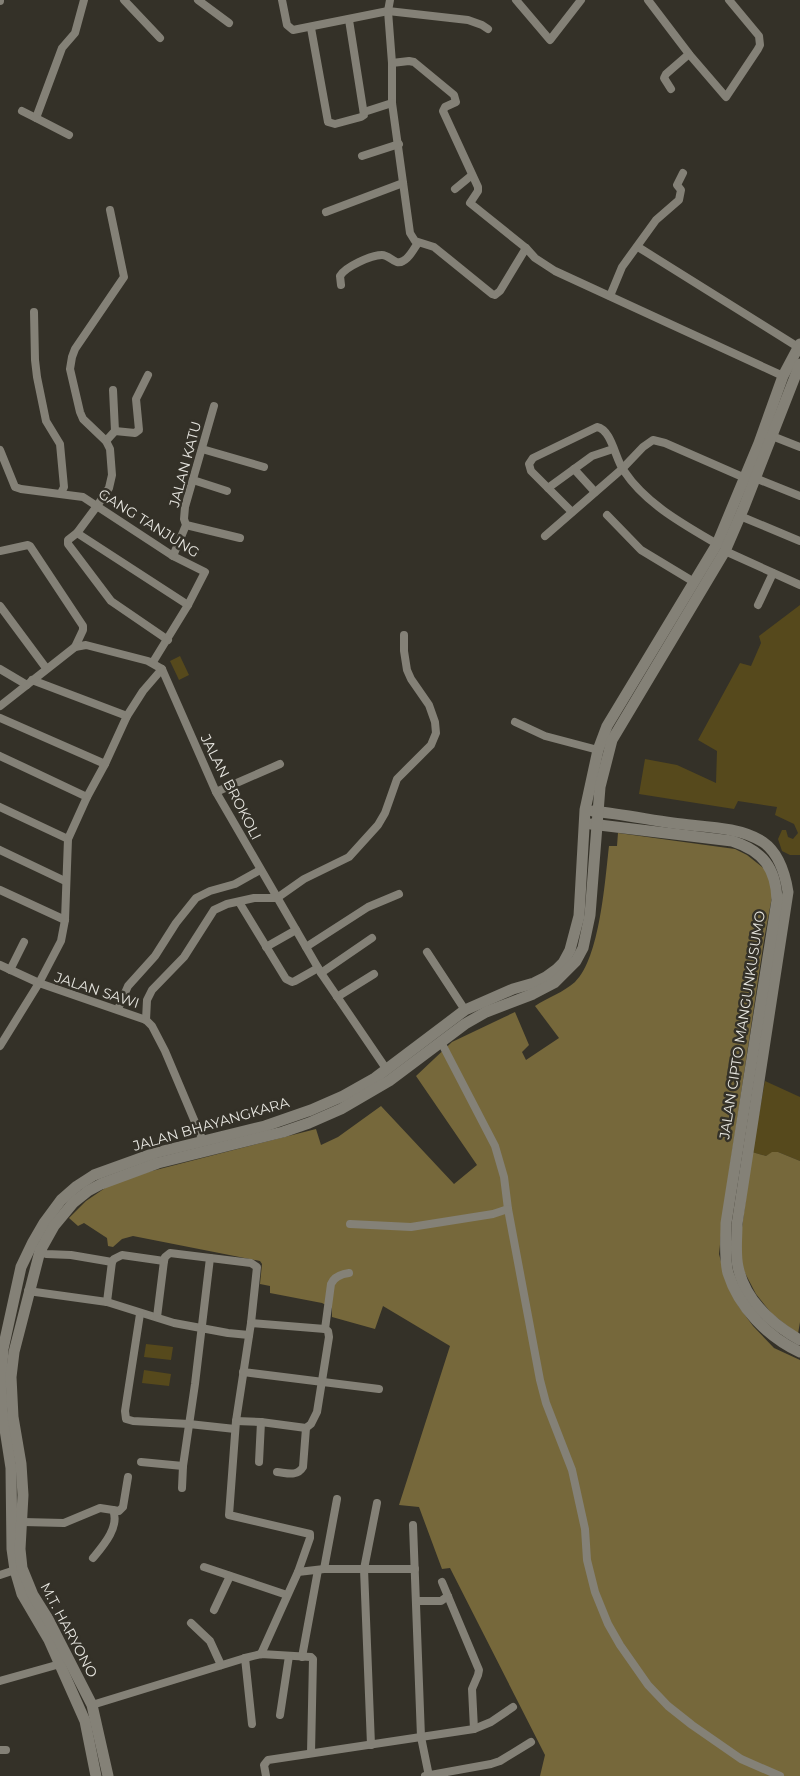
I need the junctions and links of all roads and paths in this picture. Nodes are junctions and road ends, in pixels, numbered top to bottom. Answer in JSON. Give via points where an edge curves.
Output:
{"nodes":[{"id":1,"x":84,"y":0,"type":"edge"},
{"id":2,"x":124,"y":0,"type":"edge"},
{"id":3,"x":198,"y":0,"type":"edge"},
{"id":4,"x":282,"y":0,"type":"edge"},
{"id":5,"x":390,"y":0,"type":"edge"},
{"id":6,"x":516,"y":0,"type":"edge"},
{"id":7,"x":648,"y":0,"type":"edge"},
{"id":8,"x":729,"y":0,"type":"edge"},
{"id":9,"x":579,"y":1,"type":"edge"},
{"id":10,"x":388,"y":11,"type":"junction"},
{"id":11,"x":349,"y":20,"type":"junction"},
{"id":12,"x":229,"y":22,"type":"dead end"},
{"id":13,"x":311,"y":28,"type":"junction"},
{"id":14,"x":488,"y":29,"type":"dead end"},
{"id":15,"x":160,"y":38,"type":"dead end"},
{"id":16,"x":689,"y":54,"type":"junction"},
{"id":17,"x":392,"y":63,"type":"junction"},
{"id":18,"x":671,"y":89,"type":"dead end"},
{"id":19,"x":392,"y":103,"type":"junction"},
{"id":20,"x":22,"y":111,"type":"dead end"},
{"id":21,"x":364,"y":112,"type":"junction"},
{"id":22,"x":36,"y":118,"type":"junction"},
{"id":23,"x":69,"y":135,"type":"dead end"},
{"id":24,"x":399,"y":144,"type":"junction"},
{"id":25,"x":362,"y":156,"type":"dead end"},
{"id":26,"x":683,"y":173,"type":"dead end"},
{"id":27,"x":472,"y":175,"type":"junction"},
{"id":28,"x":403,"y":183,"type":"junction"},
{"id":29,"x":455,"y":189,"type":"dead end"},
{"id":30,"x":110,"y":210,"type":"dead end"},
{"id":31,"x":326,"y":212,"type":"dead end"},
{"id":32,"x":418,"y":243,"type":"junction"},
{"id":33,"x":638,"y":247,"type":"junction"},
{"id":34,"x":526,"y":248,"type":"junction"},
{"id":35,"x":341,"y":284,"type":"dead end"},
{"id":36,"x":610,"y":296,"type":"junction"},
{"id":37,"x":34,"y":312,"type":"dead end"},
{"id":38,"x":799,"y":346,"type":"edge"},
{"id":39,"x":800,"y":364,"type":"edge"},
{"id":40,"x":148,"y":375,"type":"dead end"},
{"id":41,"x":783,"y":376,"type":"junction"},
{"id":42,"x":113,"y":390,"type":"dead end"},
{"id":43,"x":214,"y":406,"type":"dead end"},
{"id":44,"x":115,"y":431,"type":"junction"},
{"id":45,"x":772,"y":436,"type":"junction"},
{"id":46,"x":106,"y":441,"type":"junction"},
{"id":47,"x":800,"y":447,"type":"edge"},
{"id":48,"x":202,"y":448,"type":"junction"},
{"id":49,"x":613,"y":449,"type":"junction"},
{"id":50,"x":0,"y":450,"type":"edge"},
{"id":51,"x":264,"y":467,"type":"dead end"},
{"id":52,"x":574,"y":469,"type":"junction"},
{"id":53,"x":622,"y":469,"type":"junction"},
{"id":54,"x":750,"y":478,"type":"junction"},
{"id":55,"x":193,"y":480,"type":"junction"},
{"id":56,"x":548,"y":488,"type":"junction"},
{"id":57,"x":227,"y":491,"type":"dead end"},
{"id":58,"x":595,"y":492,"type":"junction"},
{"id":59,"x":61,"y":493,"type":"junction"},
{"id":60,"x":800,"y":496,"type":"edge"},
{"id":61,"x":94,"y":504,"type":"junction"},
{"id":62,"x":572,"y":512,"type":"junction"},
{"id":63,"x":607,"y":515,"type":"dead end"},
{"id":64,"x":740,"y":516,"type":"junction"},
{"id":65,"x":186,"y":525,"type":"junction"},
{"id":66,"x":77,"y":533,"type":"junction"},
{"id":67,"x":545,"y":536,"type":"dead end"},
{"id":68,"x":240,"y":538,"type":"dead end"},
{"id":69,"x":800,"y":542,"type":"edge"},
{"id":70,"x":721,"y":547,"type":"junction"},
{"id":71,"x":0,"y":551,"type":"edge"},
{"id":72,"x":173,"y":556,"type":"junction"},
{"id":73,"x":774,"y":573,"type":"junction"},
{"id":74,"x":694,"y":582,"type":"junction"},
{"id":75,"x":800,"y":585,"type":"edge"},
{"id":76,"x":188,"y":605,"type":"junction"},
{"id":77,"x":758,"y":605,"type":"dead end"},
{"id":78,"x":0,"y":606,"type":"edge"},
{"id":79,"x":681,"y":614,"type":"junction"},
{"id":80,"x":404,"y":635,"type":"dead end"},
{"id":81,"x":168,"y":640,"type":"junction"},
{"id":82,"x":75,"y":647,"type":"junction"},
{"id":83,"x":153,"y":662,"type":"junction"},
{"id":84,"x":46,"y":668,"type":"junction"},
{"id":85,"x":0,"y":669,"type":"edge"},
{"id":86,"x":162,"y":669,"type":"junction"},
{"id":87,"x":29,"y":682,"type":"junction"},
{"id":88,"x":0,"y":706,"type":"edge"},
{"id":89,"x":127,"y":716,"type":"junction"},
{"id":90,"x":0,"y":718,"type":"edge"},
{"id":91,"x":515,"y":722,"type":"dead end"},
{"id":92,"x":598,"y":750,"type":"junction"},
{"id":93,"x":0,"y":756,"type":"edge"},
{"id":94,"x":105,"y":764,"type":"junction"},
{"id":95,"x":280,"y":764,"type":"dead end"},
{"id":96,"x":216,"y":792,"type":"junction"},
{"id":97,"x":88,"y":797,"type":"junction"},
{"id":98,"x":0,"y":807,"type":"edge"},
{"id":99,"x":585,"y":810,"type":"junction"},
{"id":100,"x":598,"y":812,"type":"junction"},
{"id":101,"x":586,"y":823,"type":"junction"},
{"id":102,"x":598,"y":826,"type":"junction"},
{"id":103,"x":68,"y":839,"type":"junction"},
{"id":104,"x":0,"y":850,"type":"edge"},
{"id":105,"x":261,"y":872,"type":"junction"},
{"id":106,"x":65,"y":881,"type":"junction"},
{"id":107,"x":0,"y":890,"type":"edge"},
{"id":108,"x":399,"y":894,"type":"dead end"},
{"id":109,"x":277,"y":898,"type":"junction"},
{"id":110,"x":239,"y":902,"type":"junction"},
{"id":111,"x":64,"y":920,"type":"junction"},
{"id":112,"x":296,"y":930,"type":"junction"},
{"id":113,"x":372,"y":938,"type":"dead end"},
{"id":114,"x":24,"y":942,"type":"dead end"},
{"id":115,"x":266,"y":947,"type":"junction"},
{"id":116,"x":306,"y":947,"type":"junction"},
{"id":117,"x":428,"y":952,"type":"dead end"},
{"id":118,"x":0,"y":965,"type":"edge"},
{"id":119,"x":10,"y":970,"type":"junction"},
{"id":120,"x":319,"y":971,"type":"junction"},
{"id":121,"x":374,"y":974,"type":"dead end"},
{"id":122,"x":39,"y":983,"type":"junction"},
{"id":123,"x":337,"y":997,"type":"junction"},
{"id":124,"x":118,"y":1009,"type":"junction"},
{"id":125,"x":465,"y":1010,"type":"junction"},
{"id":126,"x":143,"y":1018,"type":"junction"},
{"id":127,"x":441,"y":1042,"type":"junction"},
{"id":128,"x":0,"y":1046,"type":"edge"},
{"id":129,"x":387,"y":1070,"type":"junction"},
{"id":130,"x":742,"y":1114,"type":"junction"},
{"id":131,"x":755,"y":1116,"type":"junction"},
{"id":132,"x":203,"y":1141,"type":"junction"},
{"id":133,"x":183,"y":1151,"type":"junction"},
{"id":134,"x":156,"y":1158,"type":"junction"},
{"id":135,"x":508,"y":1209,"type":"junction"},
{"id":136,"x":350,"y":1224,"type":"dead end"},
{"id":137,"x":40,"y":1251,"type":"junction"},
{"id":138,"x":210,"y":1258,"type":"junction"},
{"id":139,"x":164,"y":1261,"type":"junction"},
{"id":140,"x":112,"y":1262,"type":"junction"},
{"id":141,"x":349,"y":1273,"type":"dead end"},
{"id":142,"x":23,"y":1290,"type":"junction"},
{"id":143,"x":107,"y":1302,"type":"junction"},
{"id":144,"x":140,"y":1314,"type":"junction"},
{"id":145,"x":157,"y":1317,"type":"junction"},
{"id":146,"x":251,"y":1323,"type":"junction"},
{"id":147,"x":202,"y":1329,"type":"junction"},
{"id":148,"x":325,"y":1329,"type":"junction"},
{"id":149,"x":249,"y":1335,"type":"junction"},
{"id":150,"x":800,"y":1340,"type":"edge"},
{"id":151,"x":800,"y":1352,"type":"edge"},
{"id":152,"x":243,"y":1372,"type":"junction"},
{"id":153,"x":321,"y":1382,"type":"junction"},
{"id":154,"x":379,"y":1388,"type":"dead end"},
{"id":155,"x":261,"y":1422,"type":"junction"},
{"id":156,"x":189,"y":1424,"type":"junction"},
{"id":157,"x":236,"y":1425,"type":"junction"},
{"id":158,"x":306,"y":1428,"type":"junction"},
{"id":159,"x":141,"y":1462,"type":"dead end"},
{"id":160,"x":259,"y":1462,"type":"dead end"},
{"id":161,"x":183,"y":1466,"type":"junction"},
{"id":162,"x":277,"y":1472,"type":"dead end"},
{"id":163,"x":128,"y":1477,"type":"dead end"},
{"id":164,"x":182,"y":1488,"type":"dead end"},
{"id":165,"x":18,"y":1496,"type":"junction"},
{"id":166,"x":337,"y":1499,"type":"dead end"},
{"id":167,"x":0,"y":1500,"type":"edge"},
{"id":168,"x":377,"y":1504,"type":"dead end"},
{"id":169,"x":113,"y":1510,"type":"junction"},
{"id":170,"x":23,"y":1522,"type":"junction"},
{"id":171,"x":413,"y":1525,"type":"dead end"},
{"id":172,"x":93,"y":1558,"type":"dead end"},
{"id":173,"x":204,"y":1567,"type":"dead end"},
{"id":174,"x":415,"y":1569,"type":"junction"},
{"id":175,"x":15,"y":1570,"type":"junction"},
{"id":176,"x":321,"y":1570,"type":"junction"},
{"id":177,"x":364,"y":1570,"type":"junction"},
{"id":178,"x":298,"y":1572,"type":"junction"},
{"id":179,"x":0,"y":1575,"type":"edge"},
{"id":180,"x":230,"y":1576,"type":"junction"},
{"id":181,"x":442,"y":1582,"type":"dead end"},
{"id":182,"x":287,"y":1595,"type":"junction"},
{"id":183,"x":442,"y":1599,"type":"junction"},
{"id":184,"x":416,"y":1601,"type":"junction"},
{"id":185,"x":214,"y":1610,"type":"dead end"},
{"id":186,"x":190,"y":1623,"type":"dead end"},
{"id":187,"x":261,"y":1654,"type":"junction"},
{"id":188,"x":289,"y":1656,"type":"junction"},
{"id":189,"x":302,"y":1657,"type":"junction"},
{"id":190,"x":245,"y":1658,"type":"junction"},
{"id":191,"x":60,"y":1664,"type":"junction"},
{"id":192,"x":221,"y":1665,"type":"junction"},
{"id":193,"x":0,"y":1681,"type":"edge"},
{"id":194,"x":92,"y":1705,"type":"junction"},
{"id":195,"x":513,"y":1707,"type":"dead end"},
{"id":196,"x":280,"y":1716,"type":"dead end"},
{"id":197,"x":252,"y":1724,"type":"dead end"},
{"id":198,"x":474,"y":1729,"type":"junction"},
{"id":199,"x":421,"y":1737,"type":"junction"},
{"id":200,"x":531,"y":1742,"type":"dead end"},
{"id":201,"x":371,"y":1745,"type":"junction"},
{"id":202,"x":311,"y":1753,"type":"junction"},
{"id":203,"x":96,"y":1776,"type":"edge"},
{"id":204,"x":108,"y":1776,"type":"edge"},
{"id":205,"x":266,"y":1776,"type":"edge"},
{"id":206,"x":428,"y":1776,"type":"edge"},
{"id":207,"x":780,"y":1776,"type":"edge"}],
"edges":[{"from":1,"to":22,"type":"street","via":[[75,33],[62,48]]},
{"from":2,"to":15,"type":"street"},
{"from":3,"to":12,"type":"street"},
{"from":4,"to":13,"type":"street","via":[[287,25],[291,29]]},
{"from":5,"to":10,"type":"street"},
{"from":6,"to":9,"type":"street","via":[[550,40]]},
{"from":7,"to":16,"type":"street"},
{"from":8,"to":16,"type":"street","via":[[761,40],[726,97]]},
{"from":10,"to":11,"type":"street"},
{"from":10,"to":14,"type":"street","via":[[468,20]]},
{"from":10,"to":17,"type":"street"},
{"from":11,"to":13,"type":"street"},
{"from":11,"to":21,"type":"street"},
{"from":13,"to":21,"type":"street","via":[[328,122],[335,124],[361,117]]},
{"from":16,"to":18,"type":"street","via":[[666,74],[664,78]]},
{"from":17,"to":19,"type":"street"},
{"from":17,"to":27,"type":"street","via":[[414,62],[454,95],[456,102],[443,108],[443,114]]},
{"from":19,"to":21,"type":"street"},
{"from":19,"to":24,"type":"street"},
{"from":20,"to":22,"type":"street"},
{"from":22,"to":23,"type":"street"},
{"from":24,"to":25,"type":"street"},
{"from":24,"to":28,"type":"street"},
{"from":26,"to":33,"type":"street","via":[[677,185],[681,190],[678,200],[656,220]]},
{"from":27,"to":29,"type":"street"},
{"from":27,"to":34,"type":"street","via":[[478,191],[470,200],[471,205]]},
{"from":28,"to":31,"type":"street"},
{"from":28,"to":32,"type":"street","via":[[410,233]]},
{"from":30,"to":46,"type":"street","via":[[124,277],[75,349],[70,363],[81,416]]},
{"from":32,"to":34,"type":"street","via":[[434,247],[495,295]]},
{"from":32,"to":35,"type":"street","via":[[403,262],[396,262],[385,255],[362,260],[340,276]]},
{"from":33,"to":36,"type":"street","via":[[622,267]]},
{"from":33,"to":38,"type":"street"},
{"from":34,"to":36,"type":"street","via":[[555,271]]},
{"from":36,"to":41,"type":"street"},
{"from":37,"to":59,"type":"street","via":[[36,368],[46,421],[60,444],[64,487]]},
{"from":38,"to":41,"type":"main road"},
{"from":39,"to":45,"type":"main road"},
{"from":40,"to":44,"type":"street","via":[[136,399],[139,430],[135,433]]},
{"from":41,"to":54,"type":"main road"},
{"from":42,"to":44,"type":"street"},
{"from":43,"to":48,"type":"street","name":"JALAN KATU"},
{"from":44,"to":46,"type":"street"},
{"from":45,"to":47,"type":"street"},
{"from":45,"to":54,"type":"main road"},
{"from":46,"to":61,"type":"street","via":[[110,449],[112,475],[109,488]]},
{"from":48,"to":51,"type":"street"},
{"from":48,"to":55,"type":"street","name":"JALAN KATU"},
{"from":49,"to":52,"type":"street","via":[[592,456]]},
{"from":49,"to":53,"type":"street"},
{"from":49,"to":56,"type":"street","via":[[606,432],[597,427],[533,458],[529,464],[531,471]]},
{"from":50,"to":59,"type":"street","via":[[15,487]]},
{"from":52,"to":56,"type":"street"},
{"from":52,"to":58,"type":"street"},
{"from":53,"to":54,"type":"street","via":[[643,447],[658,440]]},
{"from":53,"to":58,"type":"street"},
{"from":53,"to":70,"type":"street","via":[[644,495]]},
{"from":54,"to":60,"type":"street"},
{"from":54,"to":64,"type":"main road"},
{"from":54,"to":70,"type":"main road"},
{"from":55,"to":57,"type":"street"},
{"from":55,"to":65,"type":"street","name":"JALAN KATU","via":[[184,517]]},
{"from":56,"to":62,"type":"street"},
{"from":58,"to":62,"type":"street"},
{"from":59,"to":61,"type":"street","name":"GANG TANJUNG","via":[[81,496]]},
{"from":61,"to":66,"type":"street"},
{"from":61,"to":72,"type":"street","name":"GANG TANJUNG"},
{"from":62,"to":67,"type":"street"},
{"from":63,"to":74,"type":"street","via":[[642,550]]},
{"from":64,"to":69,"type":"street"},
{"from":64,"to":70,"type":"main road"},
{"from":65,"to":68,"type":"street"},
{"from":65,"to":72,"type":"street","name":"JALAN KATU"},
{"from":66,"to":76,"type":"street"},
{"from":66,"to":81,"type":"street","via":[[68,544],[108,597]]},
{"from":70,"to":73,"type":"street"},
{"from":70,"to":74,"type":"main road"},
{"from":70,"to":79,"type":"main road"},
{"from":71,"to":82,"type":"street","via":[[30,546],[83,626]]},
{"from":72,"to":76,"type":"street","name":"GANG TANJUNG","via":[[204,572]]},
{"from":73,"to":75,"type":"street"},
{"from":73,"to":77,"type":"street"},
{"from":74,"to":79,"type":"main road"},
{"from":76,"to":81,"type":"street"},
{"from":78,"to":84,"type":"street"},
{"from":79,"to":92,"type":"main road","name":"JALAN BHAYANGKARA","via":[[621,700],[606,726]]},
{"from":79,"to":100,"type":"main road","name":"JALAN BHAYANGKARA","via":[[612,740],[600,787]]},
{"from":80,"to":109,"type":"street","via":[[407,670],[436,722],[435,738],[397,780],[382,818],[356,850],[343,861],[304,878]]},
{"from":81,"to":83,"type":"street"},
{"from":82,"to":83,"type":"street","name":"JALAN BROKOLI","via":[[86,645]]},
{"from":82,"to":84,"type":"street"},
{"from":83,"to":86,"type":"street","name":"JALAN BROKOLI"},
{"from":84,"to":87,"type":"street"},
{"from":85,"to":87,"type":"street"},
{"from":86,"to":89,"type":"street"},
{"from":86,"to":96,"type":"street","name":"JALAN BROKOLI"},
{"from":87,"to":88,"type":"street"},
{"from":87,"to":89,"type":"street"},
{"from":89,"to":94,"type":"street"},
{"from":90,"to":94,"type":"street"},
{"from":91,"to":92,"type":"street","via":[[545,736]]},
{"from":92,"to":99,"type":"main road","name":"JALAN BHAYANGKARA"},
{"from":93,"to":97,"type":"street"},
{"from":94,"to":97,"type":"street"},
{"from":95,"to":96,"type":"street"},
{"from":96,"to":105,"type":"street","name":"JALAN BROKOLI"},
{"from":97,"to":103,"type":"street"},
{"from":98,"to":103,"type":"street"},
{"from":99,"to":100,"type":"main road","name":"JALAN CIPTO MANGUNKUSUMO"},
{"from":99,"to":101,"type":"main road","name":"JALAN BHAYANGKARA"},
{"from":100,"to":102,"type":"main road","name":"JALAN BHAYANGKARA"},
{"from":100,"to":131,"type":"main road","name":"JALAN CIPTO MANGUNKUSUMO","via":[[736,831],[763,842],[779,861],[788,892]]},
{"from":101,"to":102,"type":"main road","name":"JALAN CIPTO MANGUNKUSUMO"},
{"from":101,"to":125,"type":"main road","name":"JALAN BHAYANGKARA","via":[[579,916],[563,963],[534,983],[513,988]]},
{"from":102,"to":127,"type":"main road","name":"JALAN BHAYANGKARA","via":[[590,915],[583,948],[576,962],[554,984],[486,1012]]},
{"from":102,"to":130,"type":"main road","name":"JALAN CIPTO MANGUNKUSUMO","via":[[732,841],[755,851],[774,875],[775,916]]},
{"from":103,"to":106,"type":"street"},
{"from":104,"to":106,"type":"street"},
{"from":105,"to":109,"type":"street","name":"JALAN BROKOLI"},
{"from":105,"to":124,"type":"street","via":[[196,898],[155,956],[128,986]]},
{"from":106,"to":111,"type":"street"},
{"from":107,"to":111,"type":"street"},
{"from":108,"to":116,"type":"street","via":[[368,907]]},
{"from":109,"to":110,"type":"street"},
{"from":109,"to":112,"type":"street","name":"JALAN BROKOLI"},
{"from":110,"to":115,"type":"street"},
{"from":110,"to":126,"type":"street","via":[[227,904],[211,913],[184,957],[152,990]]},
{"from":111,"to":122,"type":"street","via":[[61,941]]},
{"from":112,"to":115,"type":"street"},
{"from":112,"to":116,"type":"street","name":"JALAN BROKOLI"},
{"from":113,"to":120,"type":"street"},
{"from":114,"to":119,"type":"street"},
{"from":115,"to":120,"type":"street","via":[[289,981]]},
{"from":116,"to":120,"type":"street","name":"JALAN BROKOLI"},
{"from":117,"to":125,"type":"street"},
{"from":118,"to":119,"type":"street","name":"JALAN SAWI"},
{"from":119,"to":122,"type":"street","name":"JALAN SAWI"},
{"from":120,"to":123,"type":"street","name":"JALAN BROKOLI"},
{"from":121,"to":123,"type":"street"},
{"from":122,"to":124,"type":"street","name":"JALAN SAWI"},
{"from":122,"to":128,"type":"street"},
{"from":123,"to":129,"type":"street","name":"JALAN BROKOLI"},
{"from":124,"to":126,"type":"street","name":"JALAN SAWI"},
{"from":125,"to":129,"type":"main road","name":"JALAN BHAYANGKARA"},
{"from":126,"to":132,"type":"street","name":"JALAN SAWI","via":[[152,1026],[165,1051]]},
{"from":127,"to":133,"type":"main road","name":"JALAN BHAYANGKARA","via":[[390,1081],[325,1116],[283,1132]]},
{"from":127,"to":135,"type":"street","via":[[496,1146]]},
{"from":129,"to":132,"type":"main road","name":"JALAN BHAYANGKARA","via":[[343,1096],[311,1110],[266,1126]]},
{"from":130,"to":131,"type":"main road"},
{"from":130,"to":151,"type":"main road","name":"JALAN CIPTO MANGUNKUSUMO","via":[[726,1223],[728,1273],[738,1295],[768,1333]]},
{"from":131,"to":150,"type":"main road","name":"JALAN CIPTO MANGUNKUSUMO","via":[[737,1224],[739,1268],[745,1286],[760,1309]]},
{"from":132,"to":133,"type":"main road","name":"JALAN BHAYANGKARA"},
{"from":133,"to":134,"type":"main road","name":"JALAN BHAYANGKARA"},
{"from":134,"to":137,"type":"main road","name":"JALAN BHAYANGKARA","via":[[88,1191],[73,1203],[54,1226]]},
{"from":134,"to":142,"type":"main road","name":"JALAN BHAYANGKARA","via":[[94,1175],[61,1200],[44,1222],[21,1267]]},
{"from":135,"to":136,"type":"street","via":[[411,1227]]},
{"from":135,"to":207,"type":"street","via":[[540,1380],[572,1470],[594,1592],[608,1624],[632,1664],[668,1706],[741,1759]]},
{"from":137,"to":140,"type":"street"},
{"from":137,"to":142,"type":"main road","name":"JALAN BHAYANGKARA"},
{"from":138,"to":139,"type":"street","via":[[170,1253]]},
{"from":138,"to":146,"type":"street","via":[[251,1263],[258,1267]]},
{"from":138,"to":147,"type":"street"},
{"from":139,"to":140,"type":"street","via":[[122,1255]]},
{"from":139,"to":145,"type":"street"},
{"from":140,"to":143,"type":"street"},
{"from":141,"to":148,"type":"street","via":[[333,1279]]},
{"from":142,"to":143,"type":"street"},
{"from":142,"to":165,"type":"main road","name":"JALAN BHAYANGKARA","via":[[3,1349],[1,1381],[2,1410]]},
{"from":143,"to":144,"type":"street"},
{"from":144,"to":145,"type":"street"},
{"from":144,"to":156,"type":"street","via":[[126,1419]]},
{"from":145,"to":147,"type":"street"},
{"from":146,"to":148,"type":"street"},
{"from":146,"to":149,"type":"street"},
{"from":147,"to":149,"type":"street"},
{"from":147,"to":156,"type":"street"},
{"from":148,"to":153,"type":"street","via":[[329,1337]]},
{"from":149,"to":152,"type":"street"},
{"from":152,"to":153,"type":"street"},
{"from":152,"to":157,"type":"street"},
{"from":153,"to":154,"type":"street"},
{"from":153,"to":158,"type":"street","via":[[317,1412]]},
{"from":155,"to":157,"type":"street"},
{"from":155,"to":158,"type":"street"},
{"from":155,"to":160,"type":"street"},
{"from":156,"to":157,"type":"street"},
{"from":156,"to":161,"type":"street"},
{"from":157,"to":178,"type":"street","via":[[229,1515],[308,1532],[310,1538]]},
{"from":158,"to":162,"type":"street","via":[[301,1471],[295,1474]]},
{"from":159,"to":161,"type":"street"},
{"from":161,"to":164,"type":"street"},
{"from":163,"to":169,"type":"street","via":[[123,1507],[119,1511]]},
{"from":165,"to":167,"type":"main road"},
{"from":165,"to":170,"type":"main road","name":"M.T. HARYONO"},
{"from":165,"to":175,"type":"main road","name":"M.T. HARYONO","via":[[12,1549]]},
{"from":166,"to":176,"type":"street"},
{"from":168,"to":177,"type":"street"},
{"from":169,"to":170,"type":"street","via":[[100,1508],[64,1523]]},
{"from":169,"to":172,"type":"street","via":[[111,1531]]},
{"from":170,"to":194,"type":"main road","name":"M.T. HARYONO","via":[[20,1549],[26,1580]]},
{"from":171,"to":174,"type":"street"},
{"from":173,"to":180,"type":"street"},
{"from":174,"to":177,"type":"street"},
{"from":174,"to":184,"type":"street"},
{"from":175,"to":179,"type":"street"},
{"from":175,"to":191,"type":"main road","name":"M.T. HARYONO","via":[[22,1594]]},
{"from":176,"to":177,"type":"street"},
{"from":176,"to":178,"type":"street"},
{"from":176,"to":189,"type":"street"},
{"from":177,"to":201,"type":"street"},
{"from":178,"to":182,"type":"street"},
{"from":180,"to":182,"type":"street"},
{"from":180,"to":185,"type":"street"},
{"from":181,"to":183,"type":"street"},
{"from":182,"to":187,"type":"street"},
{"from":183,"to":184,"type":"street"},
{"from":183,"to":198,"type":"street","via":[[479,1670],[472,1689]]},
{"from":184,"to":199,"type":"street"},
{"from":186,"to":192,"type":"street","via":[[210,1641]]},
{"from":187,"to":188,"type":"street"},
{"from":187,"to":190,"type":"street"},
{"from":188,"to":189,"type":"street"},
{"from":188,"to":196,"type":"street"},
{"from":189,"to":202,"type":"street","via":[[313,1659]]},
{"from":190,"to":192,"type":"street"},
{"from":190,"to":197,"type":"street"},
{"from":191,"to":193,"type":"street"},
{"from":191,"to":203,"type":"main road","name":"M.T. HARYONO","via":[[85,1721]]},
{"from":192,"to":194,"type":"street"},
{"from":194,"to":204,"type":"main road","name":"M.T. HARYONO"},
{"from":195,"to":198,"type":"street"},
{"from":198,"to":199,"type":"street"},
{"from":199,"to":201,"type":"street"},
{"from":199,"to":206,"type":"street"},
{"from":200,"to":206,"type":"street","via":[[491,1764]]},
{"from":201,"to":202,"type":"street"},
{"from":202,"to":205,"type":"street","via":[[268,1760],[264,1765]]}]}
